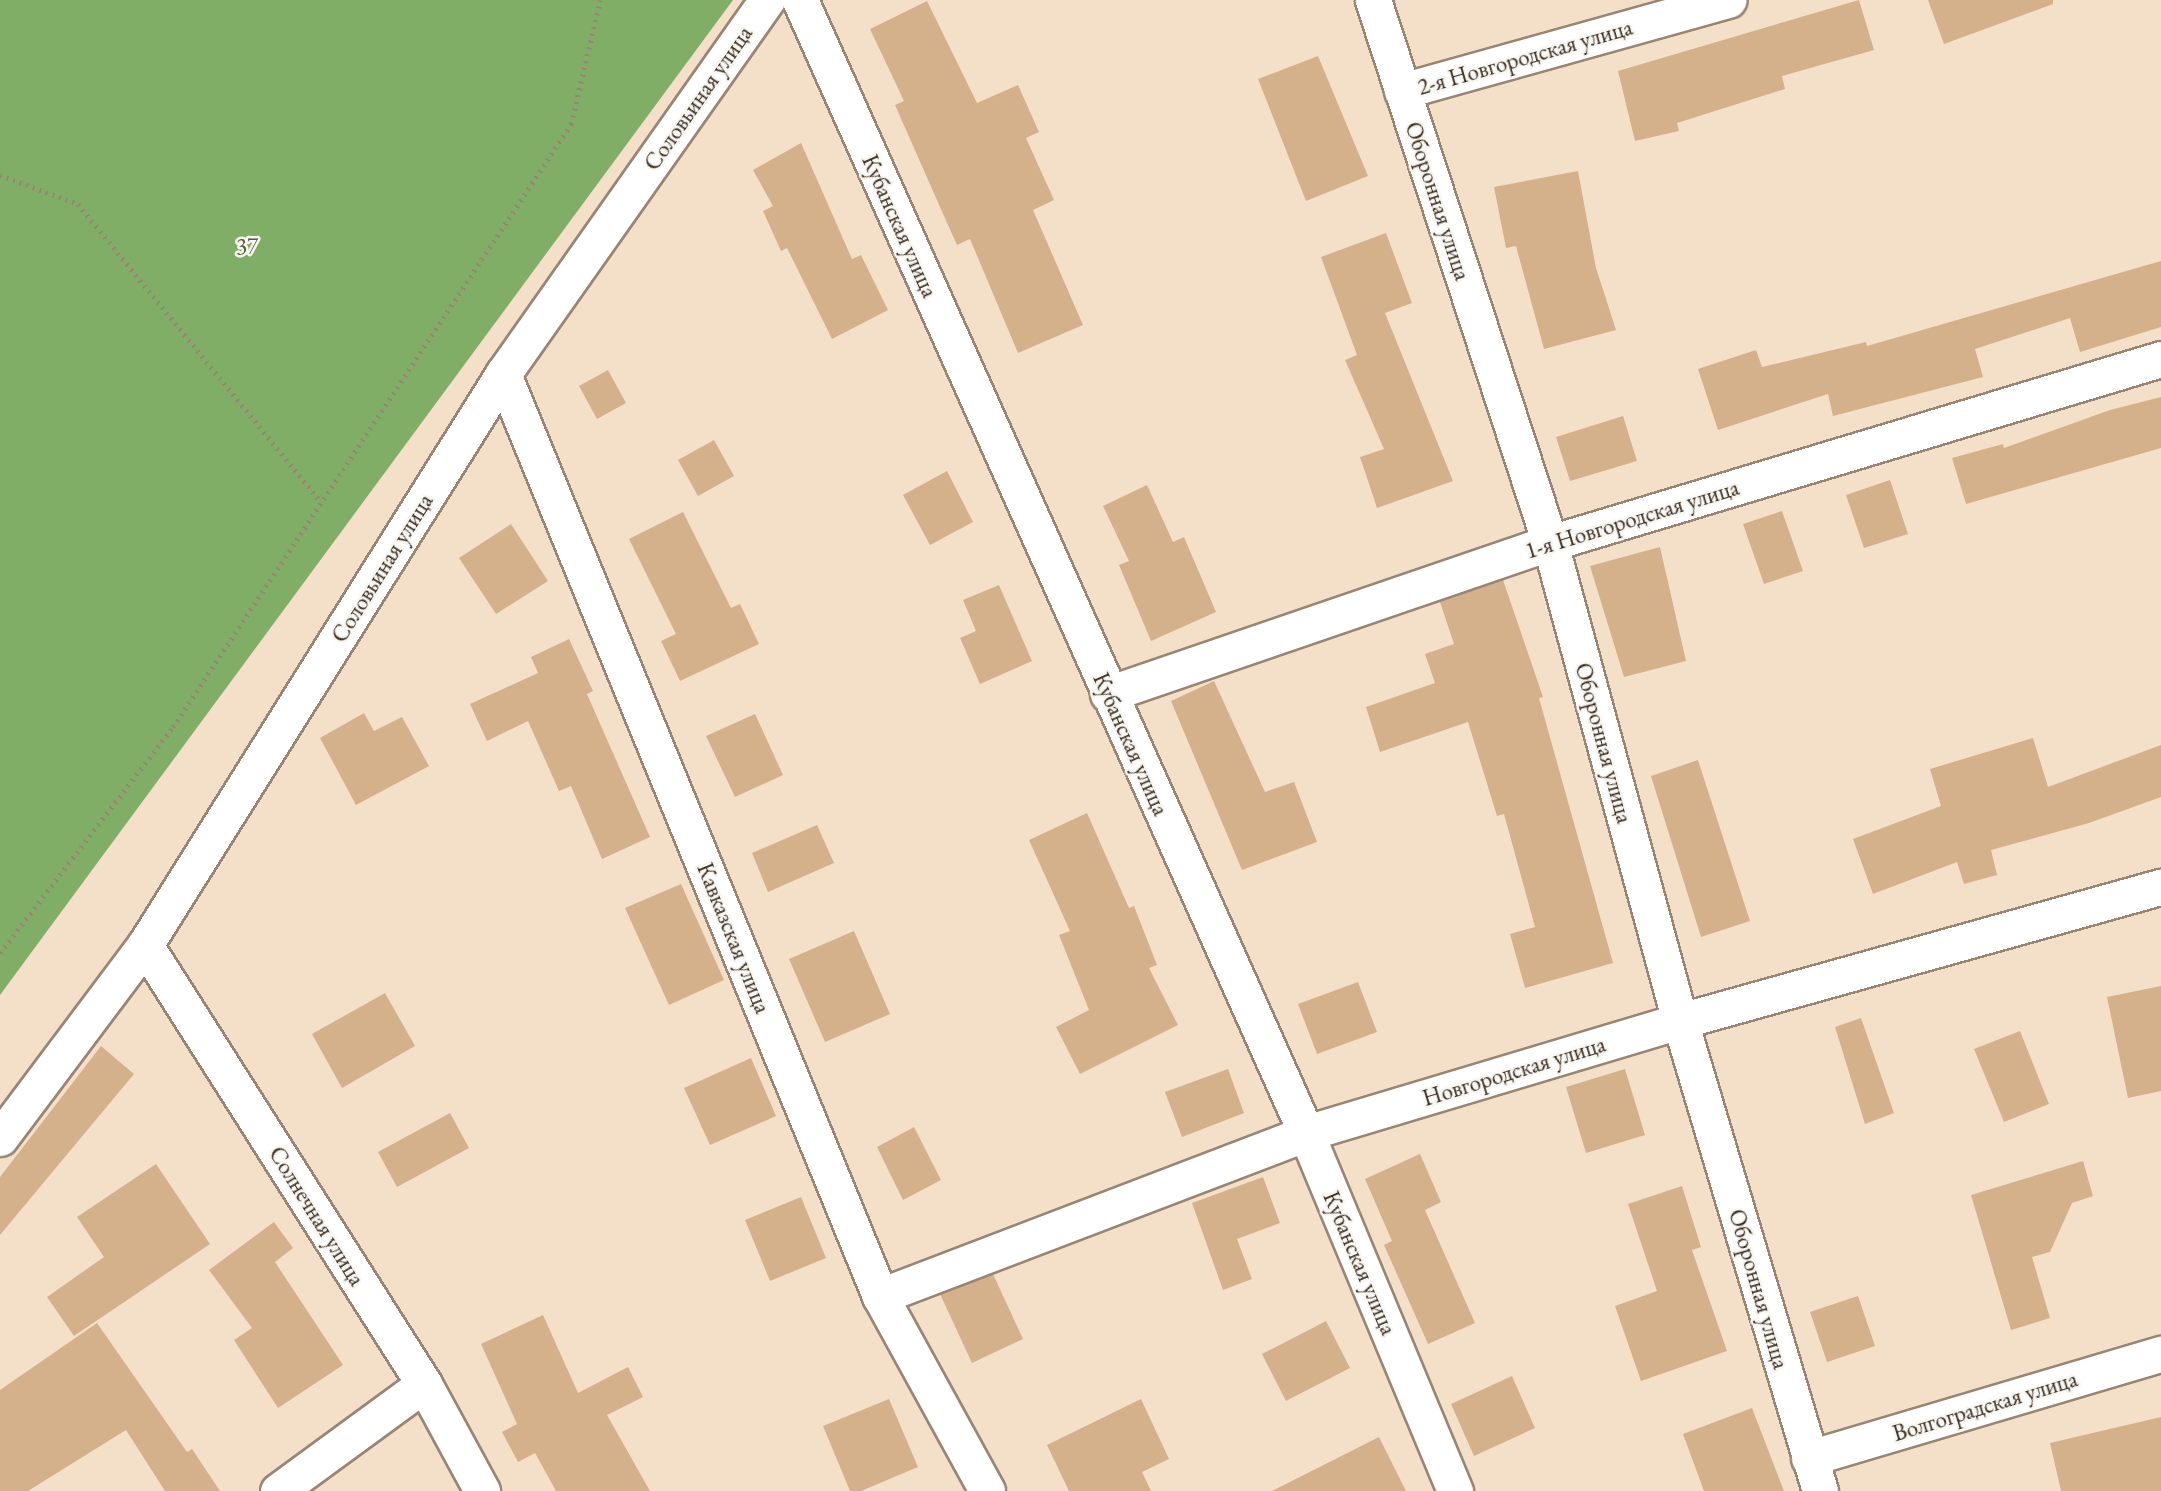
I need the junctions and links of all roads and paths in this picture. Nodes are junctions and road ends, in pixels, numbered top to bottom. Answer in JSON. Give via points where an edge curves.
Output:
{"nodes":[{"id":1,"x":600,"y":0,"type":"edge"},
{"id":2,"x":767,"y":0,"type":"edge"},
{"id":3,"x":800,"y":0,"type":"edge"},
{"id":4,"x":1373,"y":0,"type":"edge"},
{"id":5,"x":1729,"y":0,"type":"edge"},
{"id":6,"x":1402,"y":91,"type":"junction"},
{"id":7,"x":0,"y":175,"type":"edge"},
{"id":8,"x":2161,"y":359,"type":"edge"},
{"id":9,"x":503,"y":374,"type":"junction"},
{"id":10,"x":321,"y":502,"type":"junction"},
{"id":11,"x":1550,"y":543,"type":"junction"},
{"id":12,"x":1108,"y":694,"type":"junction"},
{"id":13,"x":2161,"y":887,"type":"edge"},
{"id":14,"x":145,"y":945,"type":"junction"},
{"id":15,"x":0,"y":953,"type":"edge"},
{"id":16,"x":1680,"y":1021,"type":"junction"},
{"id":17,"x":1307,"y":1133,"type":"junction"},
{"id":18,"x":0,"y":1138,"type":"edge"},
{"id":19,"x":880,"y":1296,"type":"junction"},
{"id":20,"x":2161,"y":1353,"type":"edge"},
{"id":21,"x":424,"y":1384,"type":"junction"},
{"id":22,"x":1809,"y":1458,"type":"junction"},
{"id":23,"x":278,"y":1491,"type":"edge"},
{"id":24,"x":482,"y":1491,"type":"edge"},
{"id":25,"x":987,"y":1491,"type":"edge"},
{"id":26,"x":1455,"y":1491,"type":"edge"},
{"id":27,"x":1820,"y":1491,"type":"edge"}],
"edges":[{"from":1,"to":10,"type":"path","via":[[571,124]]},
{"from":2,"to":9,"type":"street","name":"Соловьиная улица"},
{"from":3,"to":12,"type":"street","name":"Кубанская улица"},
{"from":4,"to":6,"type":"street","name":"Оборонная улица"},
{"from":5,"to":6,"type":"street","name":"2-я Новгородская улица"},
{"from":6,"to":11,"type":"street","name":"Оборонная улица"},
{"from":7,"to":10,"type":"path","via":[[78,204]]},
{"from":8,"to":11,"type":"street","name":"1-я Новгородская улица"},
{"from":9,"to":14,"type":"street","name":"Соловьиная улица"},
{"from":9,"to":19,"type":"street","name":"Кавказская улица"},
{"from":10,"to":15,"type":"path","via":[[173,727]]},
{"from":11,"to":12,"type":"street","name":"1-я Новгородская улица"},
{"from":11,"to":16,"type":"street","name":"Оборонная улица"},
{"from":12,"to":17,"type":"street","name":"Кубанская улица"},
{"from":13,"to":16,"type":"street","name":"Новгородская улица"},
{"from":14,"to":18,"type":"street","name":"Соловьиная улица"},
{"from":14,"to":21,"type":"street","name":"Солнечная улица"},
{"from":16,"to":17,"type":"street","name":"Новгородская улица"},
{"from":16,"to":22,"type":"street","name":"Оборонная улица"},
{"from":17,"to":19,"type":"street","name":"Новгородская улица"},
{"from":17,"to":26,"type":"street","name":"Кубанская улица"},
{"from":19,"to":25,"type":"street","name":"Кавказская улица"},
{"from":20,"to":22,"type":"street","name":"Волгоградская улица"},
{"from":21,"to":23,"type":"street"},
{"from":21,"to":24,"type":"street","name":"Солнечная улица"},
{"from":22,"to":27,"type":"street","name":"Оборонная улица"}]}
